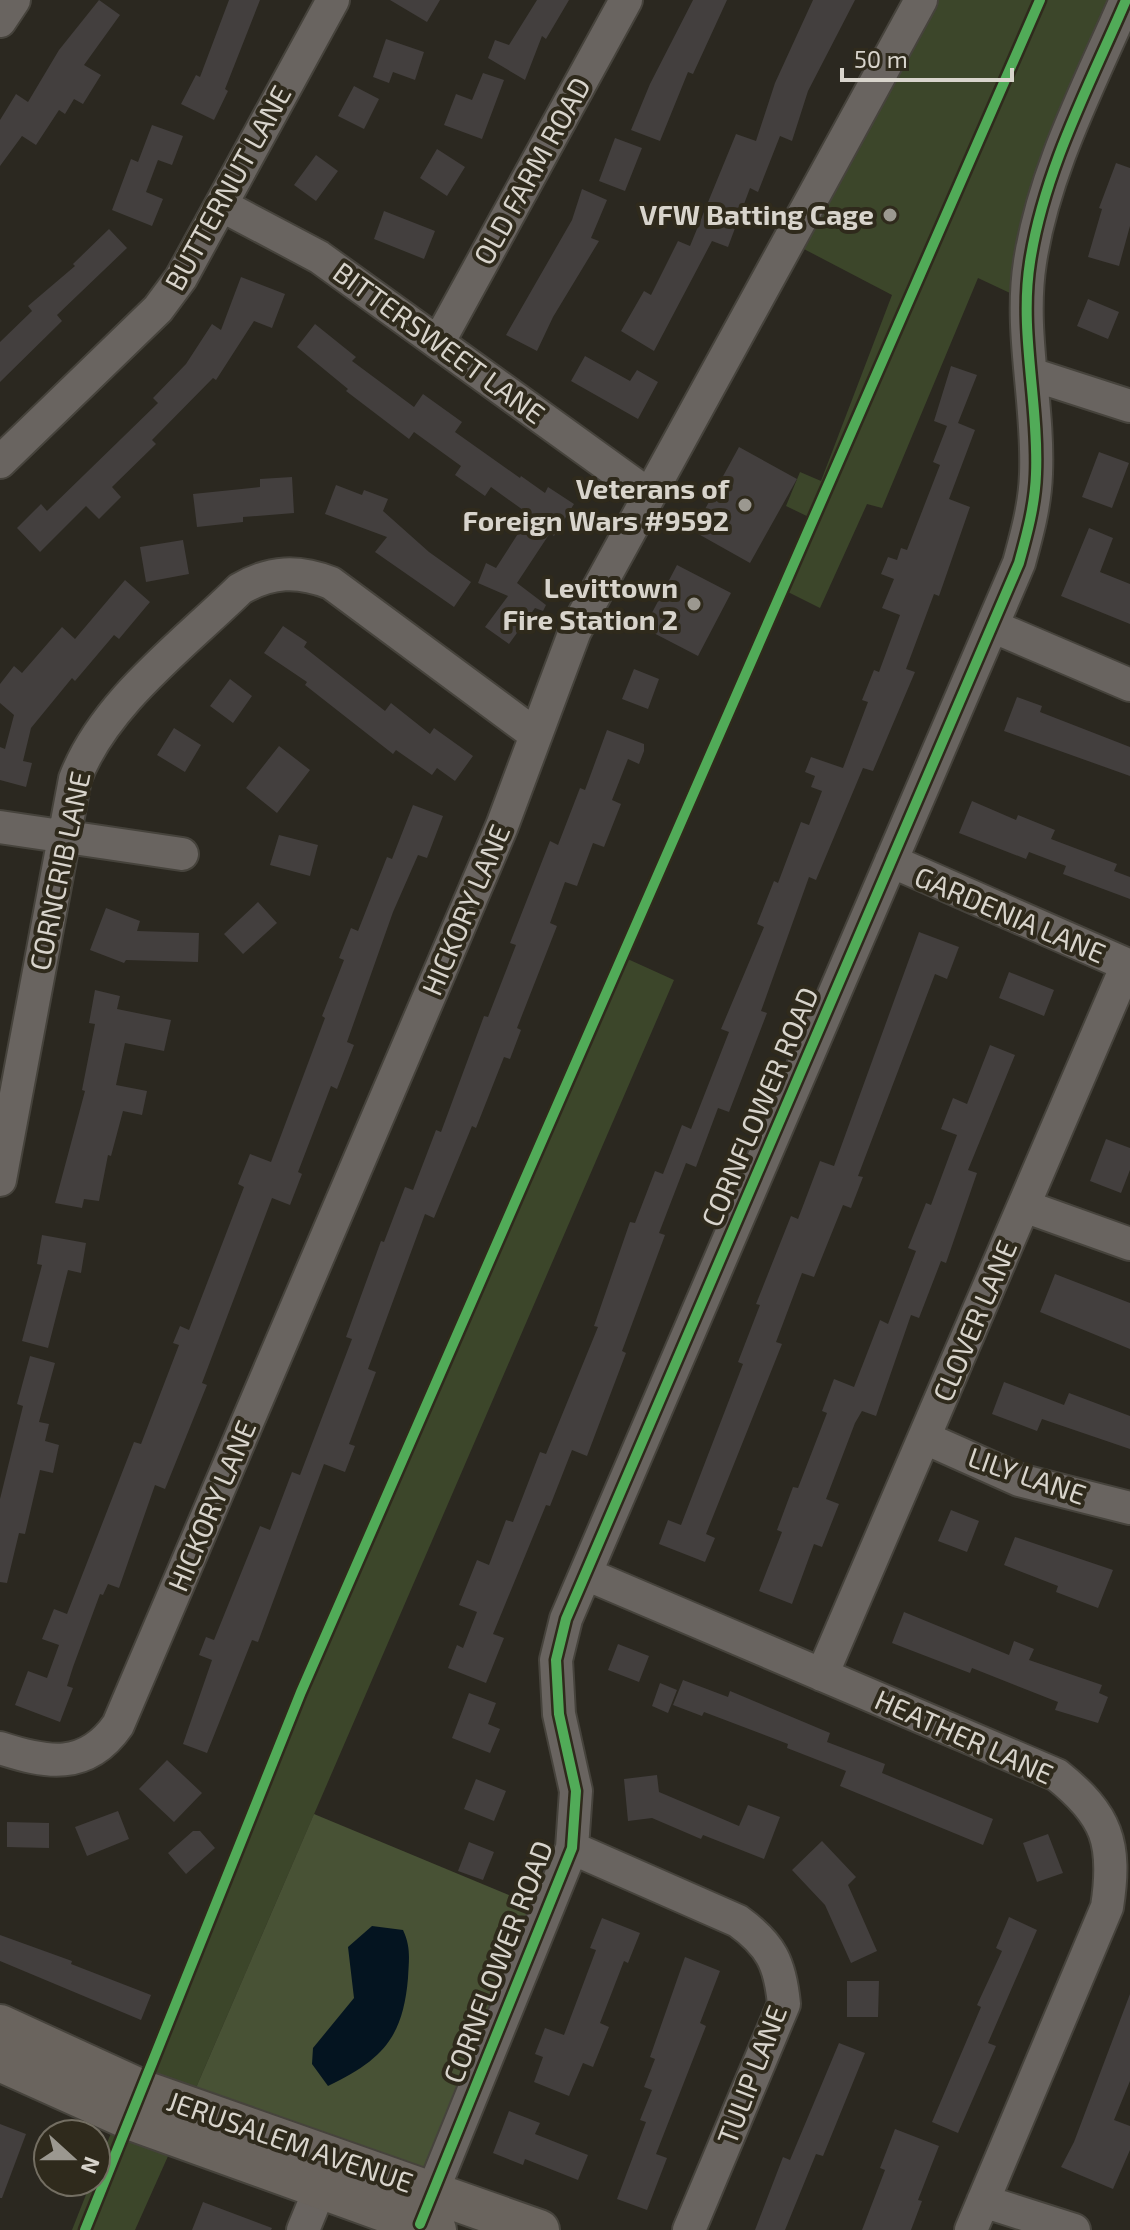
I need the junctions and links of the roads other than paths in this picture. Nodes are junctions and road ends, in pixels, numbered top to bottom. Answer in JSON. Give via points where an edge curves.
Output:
{"nodes":[{"id":1,"x":14,"y":0,"type":"edge"},
{"id":2,"x":333,"y":0,"type":"edge"},
{"id":3,"x":626,"y":0,"type":"edge"},
{"id":4,"x":921,"y":0,"type":"edge"},
{"id":5,"x":1126,"y":0,"type":"edge"},
{"id":6,"x":0,"y":21,"type":"edge"},
{"id":7,"x":221,"y":205,"type":"junction"},
{"id":8,"x":438,"y":343,"type":"junction"},
{"id":9,"x":1031,"y":374,"type":"junction"},
{"id":10,"x":1130,"y":406,"type":"edge"},
{"id":11,"x":0,"y":462,"type":"edge"},
{"id":12,"x":649,"y":495,"type":"junction"},
{"id":13,"x":992,"y":626,"type":"junction"},
{"id":14,"x":1130,"y":685,"type":"edge"},
{"id":15,"x":536,"y":735,"type":"junction"},
{"id":16,"x":0,"y":827,"type":"edge"},
{"id":17,"x":64,"y":835,"type":"junction"},
{"id":18,"x":182,"y":854,"type":"dead end"},
{"id":19,"x":891,"y":861,"type":"junction"},
{"id":20,"x":1128,"y":966,"type":"edge"},
{"id":21,"x":0,"y":1180,"type":"edge"},
{"id":22,"x":1024,"y":1206,"type":"junction"},
{"id":23,"x":1130,"y":1244,"type":"edge"},
{"id":24,"x":925,"y":1438,"type":"junction"},
{"id":25,"x":1130,"y":1508,"type":"edge"},
{"id":26,"x":586,"y":1574,"type":"junction"},
{"id":27,"x":822,"y":1675,"type":"junction"},
{"id":28,"x":0,"y":1748,"type":"edge"},
{"id":29,"x":572,"y":1848,"type":"junction"},
{"id":30,"x":0,"y":2025,"type":"edge"},
{"id":31,"x":0,"y":2061,"type":"edge"},
{"id":32,"x":326,"y":2173,"type":"junction"},
{"id":33,"x":429,"y":2215,"type":"edge"},
{"id":34,"x":977,"y":2215,"type":"edge"},
{"id":35,"x":303,"y":2230,"type":"edge"},
{"id":36,"x":539,"y":2230,"type":"edge"},
{"id":37,"x":689,"y":2230,"type":"edge"},
{"id":38,"x":1074,"y":2230,"type":"edge"}],
"edges":[{"from":1,"to":6,"type":"street"},
{"from":2,"to":7,"type":"street","name":"BUTTERNUT LANE"},
{"from":3,"to":8,"type":"street","name":"OLD FARM ROAD"},
{"from":4,"to":12,"type":"street","name":"HICKORY LANE"},
{"from":5,"to":9,"type":"street","name":"CORNFLOWER ROAD","via":[[1046,189],[1030,262],[1026,314]]},
{"from":7,"to":8,"type":"street","name":"BITTERSWEET LANE","via":[[319,257]]},
{"from":7,"to":11,"type":"street","name":"BUTTERNUT LANE","via":[[158,309]]},
{"from":8,"to":12,"type":"street","name":"BITTERSWEET LANE"},
{"from":9,"to":10,"type":"street"},
{"from":9,"to":13,"type":"street","name":"CORNFLOWER ROAD","via":[[1036,473],[1031,519]]},
{"from":12,"to":15,"type":"street","name":"HICKORY LANE","via":[[575,631]]},
{"from":13,"to":14,"type":"street"},
{"from":13,"to":19,"type":"street","name":"CORNFLOWER ROAD"},
{"from":15,"to":17,"type":"street","name":"CORNCRIB LANE","via":[[331,583],[280,573],[240,589],[107,719],[80,766]]},
{"from":15,"to":28,"type":"street","name":"HICKORY LANE","via":[[502,826],[118,1725],[93,1751],[64,1761],[40,1761]]},
{"from":16,"to":17,"type":"street"},
{"from":17,"to":18,"type":"street"},
{"from":17,"to":21,"type":"street","name":"CORNCRIB LANE"},
{"from":19,"to":20,"type":"street","name":"GARDENIA LANE"},
{"from":19,"to":26,"type":"street","name":"CORNFLOWER ROAD"},
{"from":20,"to":22,"type":"street","name":"CLOVER LANE"},
{"from":22,"to":23,"type":"street"},
{"from":22,"to":24,"type":"street","name":"CLOVER LANE"},
{"from":24,"to":25,"type":"street","name":"LILY LANE","via":[[1019,1480]]},
{"from":24,"to":27,"type":"street","name":"CLOVER LANE"},
{"from":26,"to":27,"type":"street","name":"HEATHER LANE"},
{"from":26,"to":29,"type":"street","name":"CORNFLOWER ROAD","via":[[566,1619],[556,1660],[559,1714],[576,1791]]},
{"from":27,"to":34,"type":"street","name":"HEATHER LANE","via":[[1057,1775],[1087,1799],[1104,1829],[1112,1875],[1107,1907]]},
{"from":29,"to":33,"type":"street","name":"CORNFLOWER ROAD"},
{"from":29,"to":37,"type":"street","name":"TULIP LANE","via":[[738,1921],[760,1937],[781,1971],[784,2004]]},
{"from":30,"to":32,"type":"main road","name":"JERUSALEM AVENUE"},
{"from":31,"to":32,"type":"main road","name":"JERUSALEM AVENUE","via":[[131,2120]]},
{"from":32,"to":33,"type":"main road","name":"JERUSALEM AVENUE"},
{"from":32,"to":35,"type":"street"},
{"from":33,"to":36,"type":"main road","name":"JERUSALEM AVENUE"},
{"from":34,"to":38,"type":"street"}]}
